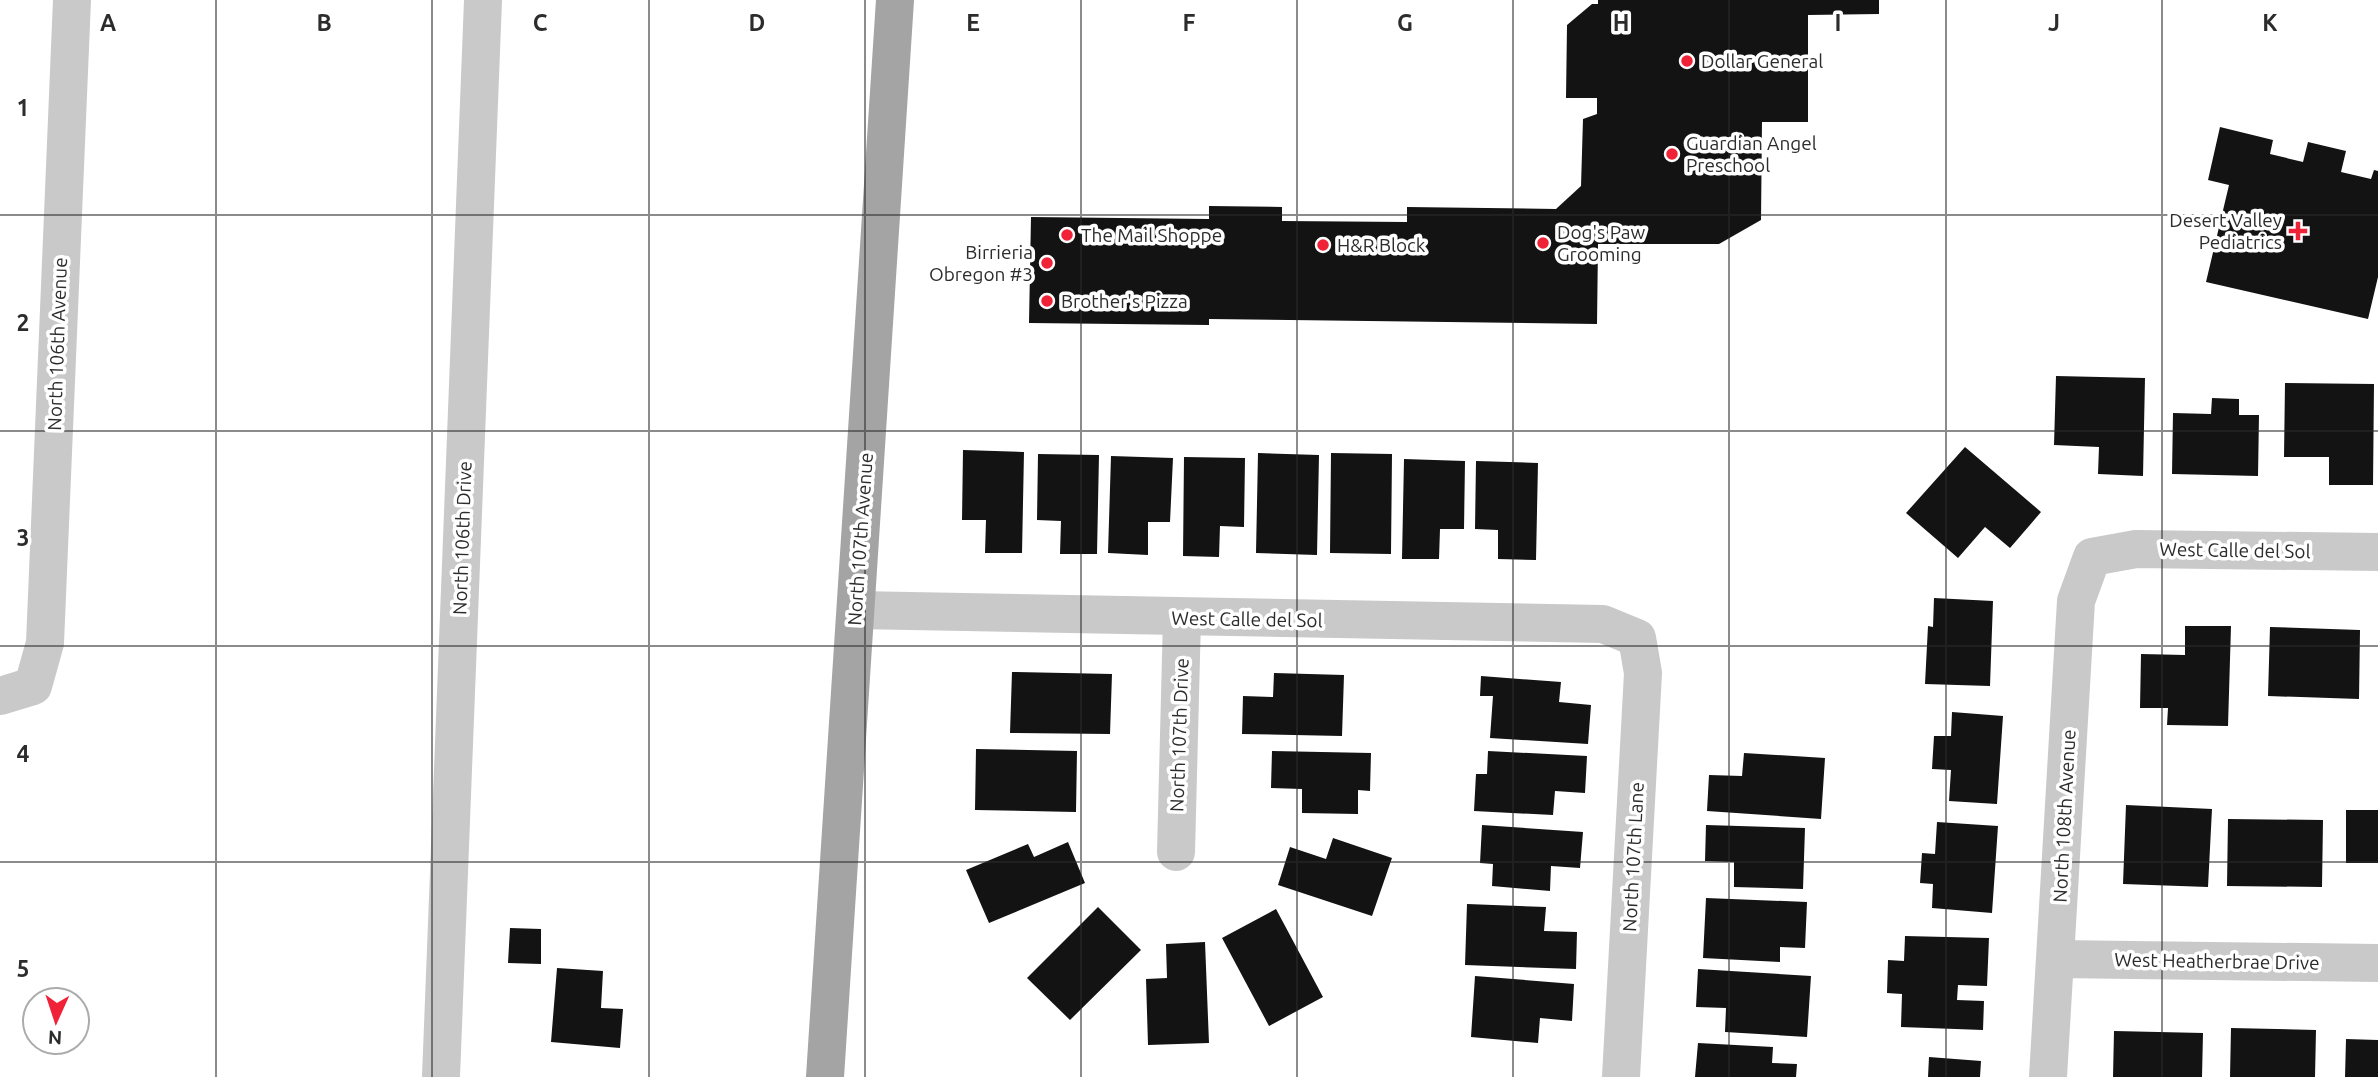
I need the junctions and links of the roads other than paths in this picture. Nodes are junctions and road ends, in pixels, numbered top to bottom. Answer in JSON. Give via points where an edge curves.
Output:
{"nodes":[{"id":1,"x":72,"y":0,"type":"edge"},
{"id":2,"x":483,"y":0,"type":"edge"},
{"id":3,"x":895,"y":0,"type":"edge"},
{"id":4,"x":2378,"y":552,"type":"edge"},
{"id":5,"x":2092,"y":558,"type":"joint"},
{"id":6,"x":856,"y":610,"type":"junction"},
{"id":7,"x":1182,"y":618,"type":"junction"},
{"id":8,"x":1637,"y":638,"type":"joint"},
{"id":9,"x":16,"y":691,"type":"edge"},
{"id":10,"x":1176,"y":852,"type":"dead end"},
{"id":11,"x":2056,"y":959,"type":"junction"},
{"id":12,"x":2378,"y":962,"type":"edge"},
{"id":13,"x":441,"y":1077,"type":"edge"},
{"id":14,"x":825,"y":1077,"type":"edge"},
{"id":15,"x":1621,"y":1077,"type":"edge"},
{"id":16,"x":2048,"y":1077,"type":"edge"}],
"edges":[{"from":1,"to":9,"type":"street","name":"North 106th Avenue","via":[[45,643]]},
{"from":2,"to":13,"type":"street","name":"North 106th Drive"},
{"from":3,"to":6,"type":"main road","name":"North 107th Avenue"},
{"from":4,"to":5,"type":"street","name":"West Calle del Sol","via":[[2136,549]]},
{"from":5,"to":11,"type":"street","name":"North 108th Avenue","via":[[2076,601]]},
{"from":6,"to":7,"type":"street","name":"West Calle del Sol"},
{"from":6,"to":14,"type":"main road","name":"North 107th Avenue"},
{"from":7,"to":8,"type":"street","name":"West Calle del Sol","via":[[1602,624]]},
{"from":7,"to":10,"type":"street","name":"North 107th Drive"},
{"from":8,"to":15,"type":"street","name":"North 107th Lane","via":[[1643,673]]},
{"from":11,"to":12,"type":"street","name":"West Heatherbrae Drive"},
{"from":11,"to":16,"type":"street","name":"North 108th Avenue"}]}
